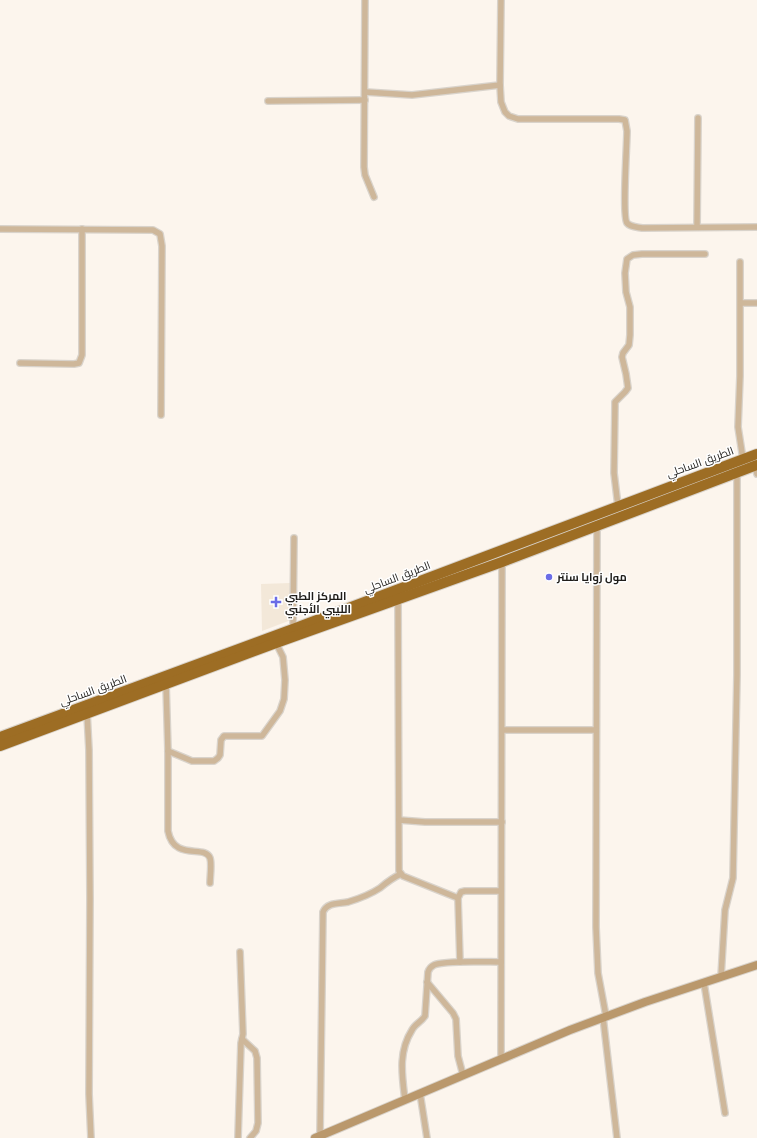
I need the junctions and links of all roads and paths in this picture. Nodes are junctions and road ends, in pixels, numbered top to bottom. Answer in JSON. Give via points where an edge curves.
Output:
{"nodes":[{"id":1,"x":365,"y":0,"type":"edge"},
{"id":2,"x":501,"y":0,"type":"edge"},
{"id":3,"x":500,"y":86,"type":"junction"},
{"id":4,"x":365,"y":92,"type":"junction"},
{"id":5,"x":365,"y":100,"type":"junction"},
{"id":6,"x":268,"y":101,"type":"dead end"},
{"id":7,"x":698,"y":118,"type":"dead end"},
{"id":8,"x":374,"y":198,"type":"dead end"},
{"id":9,"x":697,"y":227,"type":"junction"},
{"id":10,"x":757,"y":227,"type":"edge"},
{"id":11,"x":0,"y":229,"type":"edge"},
{"id":12,"x":82,"y":229,"type":"junction"},
{"id":13,"x":705,"y":254,"type":"dead end"},
{"id":14,"x":740,"y":262,"type":"dead end"},
{"id":15,"x":741,"y":303,"type":"junction"},
{"id":16,"x":757,"y":303,"type":"edge"},
{"id":17,"x":20,"y":363,"type":"dead end"},
{"id":18,"x":161,"y":415,"type":"dead end"},
{"id":19,"x":757,"y":454,"type":"edge"},
{"id":20,"x":743,"y":459,"type":"junction"},
{"id":21,"x":756,"y":468,"type":"edge"},
{"id":22,"x":737,"y":473,"type":"junction"},
{"id":23,"x":618,"y":506,"type":"junction"},
{"id":24,"x":597,"y":525,"type":"junction"},
{"id":25,"x":294,"y":538,"type":"dead end"},
{"id":26,"x":502,"y":562,"type":"junction"},
{"id":27,"x":398,"y":599,"type":"junction"},
{"id":28,"x":293,"y":629,"type":"junction"},
{"id":29,"x":276,"y":643,"type":"junction"},
{"id":30,"x":166,"y":684,"type":"junction"},
{"id":31,"x":87,"y":713,"type":"junction"},
{"id":32,"x":502,"y":730,"type":"junction"},
{"id":33,"x":596,"y":730,"type":"junction"},
{"id":34,"x":0,"y":737,"type":"edge"},
{"id":35,"x":0,"y":746,"type":"edge"},
{"id":36,"x":168,"y":751,"type":"junction"},
{"id":37,"x":399,"y":820,"type":"junction"},
{"id":38,"x":502,"y":822,"type":"junction"},
{"id":39,"x":401,"y":874,"type":"junction"},
{"id":40,"x":210,"y":883,"type":"dead end"},
{"id":41,"x":501,"y":891,"type":"junction"},
{"id":42,"x":458,"y":898,"type":"junction"},
{"id":43,"x":240,"y":952,"type":"dead end"},
{"id":44,"x":460,"y":962,"type":"junction"},
{"id":45,"x":501,"y":962,"type":"junction"},
{"id":46,"x":757,"y":966,"type":"edge"},
{"id":47,"x":721,"y":977,"type":"junction"},
{"id":48,"x":427,"y":982,"type":"junction"},
{"id":49,"x":704,"y":982,"type":"junction"},
{"id":50,"x":604,"y":1016,"type":"junction"},
{"id":51,"x":242,"y":1039,"type":"junction"},
{"id":52,"x":501,"y":1058,"type":"junction"},
{"id":53,"x":463,"y":1075,"type":"junction"},
{"id":54,"x":420,"y":1093,"type":"junction"},
{"id":55,"x":405,"y":1100,"type":"junction"},
{"id":56,"x":725,"y":1113,"type":"dead end"},
{"id":57,"x":317,"y":1137,"type":"edge"},
{"id":58,"x":91,"y":1138,"type":"edge"},
{"id":59,"x":238,"y":1138,"type":"edge"},
{"id":60,"x":250,"y":1138,"type":"edge"},
{"id":61,"x":427,"y":1138,"type":"edge"},
{"id":62,"x":617,"y":1138,"type":"edge"}],
"edges":[{"from":1,"to":4,"type":"street"},
{"from":2,"to":3,"type":"street"},
{"from":3,"to":4,"type":"street","via":[[412,95]]},
{"from":3,"to":9,"type":"street","via":[[502,108],[514,118],[625,120],[626,223],[642,228]]},
{"from":4,"to":5,"type":"street"},
{"from":5,"to":6,"type":"street"},
{"from":5,"to":8,"type":"street","via":[[364,167]]},
{"from":7,"to":9,"type":"street"},
{"from":9,"to":10,"type":"street"},
{"from":11,"to":12,"type":"street"},
{"from":12,"to":17,"type":"street","via":[[82,355],[79,363]]},
{"from":12,"to":18,"type":"street","via":[[154,230],[160,234]]},
{"from":13,"to":23,"type":"street","via":[[642,254],[627,259],[625,273],[630,307],[630,335],[629,345],[622,358],[628,385],[614,406],[614,473]]},
{"from":14,"to":15,"type":"street"},
{"from":15,"to":16,"type":"street"},
{"from":15,"to":20,"type":"street","via":[[738,427]]},
{"from":19,"to":20,"type":"highway","name":"الطريق الساحلي"},
{"from":20,"to":23,"type":"highway","name":"الطريق الساحلي"},
{"from":21,"to":22,"type":"highway","name":"الطريق الساحلي"},
{"from":22,"to":24,"type":"highway","name":"الطريق الساحلي"},
{"from":22,"to":47,"type":"street","via":[[738,675],[733,878],[725,910]]},
{"from":23,"to":28,"type":"highway","name":"الطريق الساحلي"},
{"from":24,"to":26,"type":"highway","name":"الطريق الساحلي"},
{"from":24,"to":33,"type":"street"},
{"from":25,"to":28,"type":"street"},
{"from":26,"to":27,"type":"highway","name":"الطريق الساحلي"},
{"from":26,"to":32,"type":"street"},
{"from":27,"to":29,"type":"highway","name":"الطريق الساحلي"},
{"from":27,"to":37,"type":"street"},
{"from":28,"to":34,"type":"highway","name":"الطريق الساحلي"},
{"from":29,"to":30,"type":"highway","name":"الطريق الساحلي"},
{"from":29,"to":36,"type":"street","via":[[283,657],[284,699],[280,711],[265,733],[259,736],[224,736],[221,740],[220,755],[214,760],[192,760]]},
{"from":30,"to":31,"type":"highway","name":"الطريق الساحلي"},
{"from":30,"to":36,"type":"street"},
{"from":31,"to":35,"type":"highway","name":"الطريق الساحلي"},
{"from":31,"to":58,"type":"street"},
{"from":32,"to":33,"type":"street"},
{"from":32,"to":38,"type":"street"},
{"from":33,"to":50,"type":"street","via":[[596,927],[598,973]]},
{"from":36,"to":40,"type":"street","via":[[169,839],[186,852],[207,854],[210,858]]},
{"from":37,"to":38,"type":"street"},
{"from":37,"to":39,"type":"street"},
{"from":38,"to":41,"type":"street"},
{"from":39,"to":42,"type":"street"},
{"from":39,"to":57,"type":"street","via":[[377,889],[347,902],[329,905],[323,912]]},
{"from":41,"to":42,"type":"street","via":[[465,891],[461,892]]},
{"from":41,"to":45,"type":"street"},
{"from":42,"to":44,"type":"street"},
{"from":43,"to":51,"type":"street"},
{"from":44,"to":45,"type":"street"},
{"from":44,"to":48,"type":"street","via":[[435,964],[430,967]]},
{"from":45,"to":52,"type":"street"},
{"from":46,"to":47,"type":"street"},
{"from":47,"to":49,"type":"street"},
{"from":48,"to":53,"type":"street","via":[[456,1020],[458,1056]]},
{"from":48,"to":55,"type":"street","via":[[424,1016],[413,1028],[402,1055]]},
{"from":49,"to":50,"type":"street"},
{"from":49,"to":56,"type":"street"},
{"from":50,"to":52,"type":"street"},
{"from":50,"to":62,"type":"street"},
{"from":51,"to":59,"type":"street"},
{"from":51,"to":60,"type":"street","via":[[255,1051],[257,1058],[258,1123]]},
{"from":52,"to":53,"type":"street"},
{"from":53,"to":54,"type":"street"},
{"from":54,"to":55,"type":"street"},
{"from":54,"to":61,"type":"street"},
{"from":55,"to":57,"type":"street"}]}
